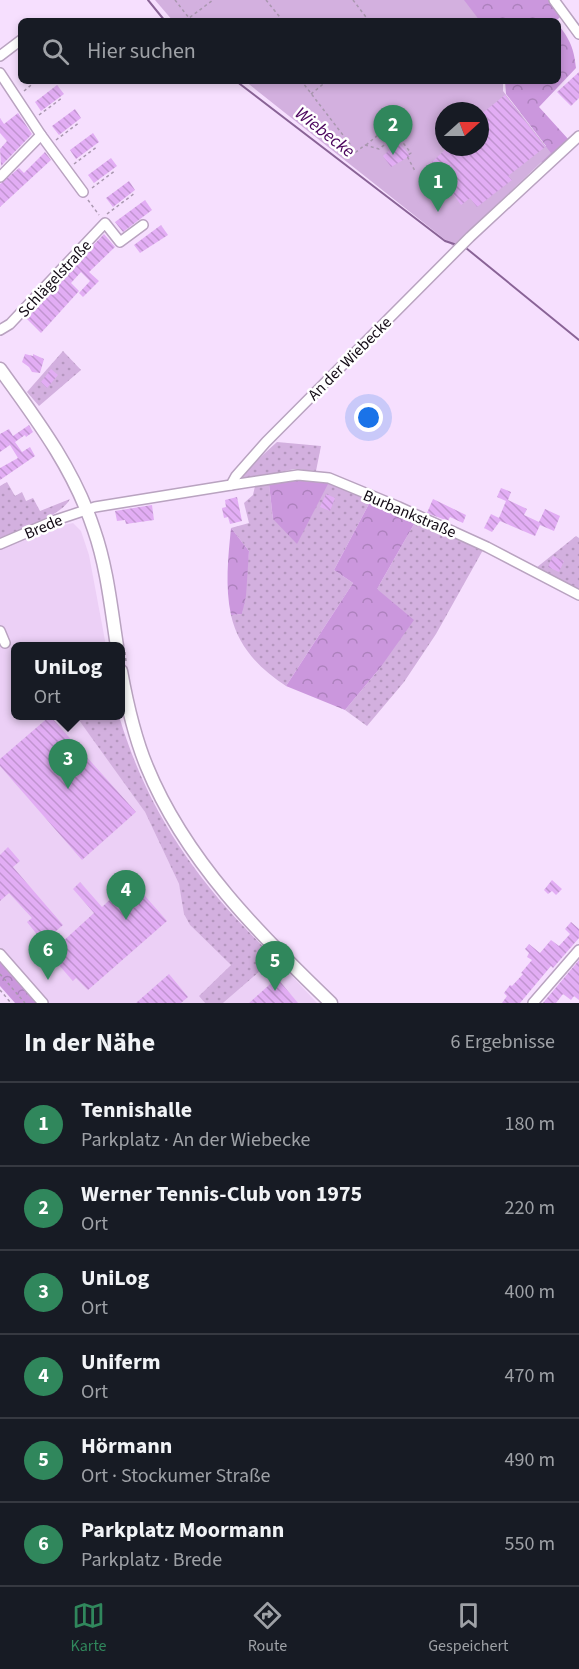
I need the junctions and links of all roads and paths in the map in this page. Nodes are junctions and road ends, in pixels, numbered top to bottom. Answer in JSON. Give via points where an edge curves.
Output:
{"nodes":[{"id":1,"x":175,"y":0,"type":"edge"},
{"id":2,"x":213,"y":0,"type":"edge"},
{"id":3,"x":266,"y":0,"type":"edge"},
{"id":4,"x":352,"y":0,"type":"edge"},
{"id":5,"x":554,"y":0,"type":"edge"},
{"id":6,"x":281,"y":18,"type":"edge"},
{"id":7,"x":367,"y":18,"type":"edge"},
{"id":8,"x":579,"y":34,"type":"edge"},
{"id":9,"x":18,"y":42,"type":"edge"},
{"id":10,"x":0,"y":56,"type":"edge"},
{"id":11,"x":0,"y":73,"type":"edge"},
{"id":12,"x":32,"y":84,"type":"edge"},
{"id":13,"x":304,"y":84,"type":"edge"},
{"id":14,"x":323,"y":84,"type":"edge"},
{"id":15,"x":311,"y":94,"type":"junction"},
{"id":16,"x":16,"y":97,"type":"junction"},
{"id":17,"x":62,"y":98,"type":"dead end"},
{"id":18,"x":31,"y":121,"type":"junction"},
{"id":19,"x":80,"y":122,"type":"dead end"},
{"id":20,"x":41,"y":135,"type":"junction"},
{"id":21,"x":397,"y":135,"type":"junction"},
{"id":22,"x":579,"y":136,"type":"edge"},
{"id":23,"x":365,"y":145,"type":"junction"},
{"id":24,"x":48,"y":146,"type":"junction"},
{"id":25,"x":98,"y":146,"type":"dead end"},
{"id":26,"x":66,"y":170,"type":"junction"},
{"id":27,"x":116,"y":170,"type":"dead end"},
{"id":28,"x":414,"y":171,"type":"dead end"},
{"id":29,"x":0,"y":177,"type":"edge"},
{"id":30,"x":83,"y":193,"type":"junction"},
{"id":31,"x":135,"y":193,"type":"dead end"},
{"id":32,"x":143,"y":225,"type":"dead end"},
{"id":33,"x":0,"y":330,"type":"edge"},
{"id":34,"x":0,"y":369,"type":"edge"},
{"id":35,"x":231,"y":485,"type":"junction"},
{"id":36,"x":86,"y":509,"type":"junction"},
{"id":37,"x":0,"y":544,"type":"edge"},
{"id":38,"x":579,"y":595,"type":"edge"},
{"id":39,"x":0,"y":631,"type":"edge"},
{"id":40,"x":120,"y":642,"type":"edge"},
{"id":41,"x":5,"y":643,"type":"dead end"},
{"id":42,"x":125,"y":675,"type":"edge"},
{"id":43,"x":579,"y":950,"type":"edge"},
{"id":44,"x":0,"y":954,"type":"edge"},
{"id":45,"x":0,"y":974,"type":"edge"},
{"id":46,"x":0,"y":990,"type":"edge"},
{"id":47,"x":12,"y":1003,"type":"edge"},
{"id":48,"x":25,"y":1003,"type":"edge"},
{"id":49,"x":44,"y":1003,"type":"edge"},
{"id":50,"x":332,"y":1003,"type":"edge"},
{"id":51,"x":533,"y":1003,"type":"edge"}],
"edges":[{"from":1,"to":2,"type":"path","via":[[189,18]]},
{"from":3,"to":6,"type":"path"},
{"from":4,"to":7,"type":"path"},
{"from":5,"to":8,"type":"street"},
{"from":9,"to":10,"type":"street"},
{"from":11,"to":16,"type":"street"},
{"from":12,"to":16,"type":"path"},
{"from":13,"to":15,"type":"path"},
{"from":14,"to":15,"type":"path"},
{"from":15,"to":23,"type":"path","via":[[356,152]]},
{"from":16,"to":18,"type":"street"},
{"from":17,"to":18,"type":"path"},
{"from":18,"to":20,"type":"street"},
{"from":19,"to":24,"type":"path"},
{"from":20,"to":24,"type":"street"},
{"from":20,"to":29,"type":"street"},
{"from":21,"to":23,"type":"path","via":[[380,149]]},
{"from":21,"to":23,"type":"path","via":[[390,125]]},
{"from":21,"to":28,"type":"path","via":[[411,153],[407,156]]},
{"from":22,"to":35,"type":"street","name":"An der Wiebecke","via":[[470,237],[266,442]]},
{"from":24,"to":26,"type":"street"},
{"from":25,"to":26,"type":"path"},
{"from":26,"to":30,"type":"street"},
{"from":27,"to":30,"type":"path"},
{"from":30,"to":31,"type":"path","via":[[102,218]]},
{"from":32,"to":33,"type":"street","name":"Schlägelstraße","via":[[120,242],[105,223]]},
{"from":34,"to":36,"type":"main road","via":[[53,443]]},
{"from":35,"to":36,"type":"street"},
{"from":35,"to":38,"type":"street","name":"Burbankstraße","via":[[298,475],[329,478],[487,547]]},
{"from":36,"to":37,"type":"street","name":"Brede"},
{"from":36,"to":40,"type":"main road","via":[[103,563]]},
{"from":39,"to":41,"type":"street"},
{"from":42,"to":50,"type":"main road","via":[[137,740],[176,825],[241,910]]},
{"from":43,"to":51,"type":"street"},
{"from":44,"to":49,"type":"street"},
{"from":45,"to":48,"type":"path"},
{"from":46,"to":47,"type":"path"}]}
